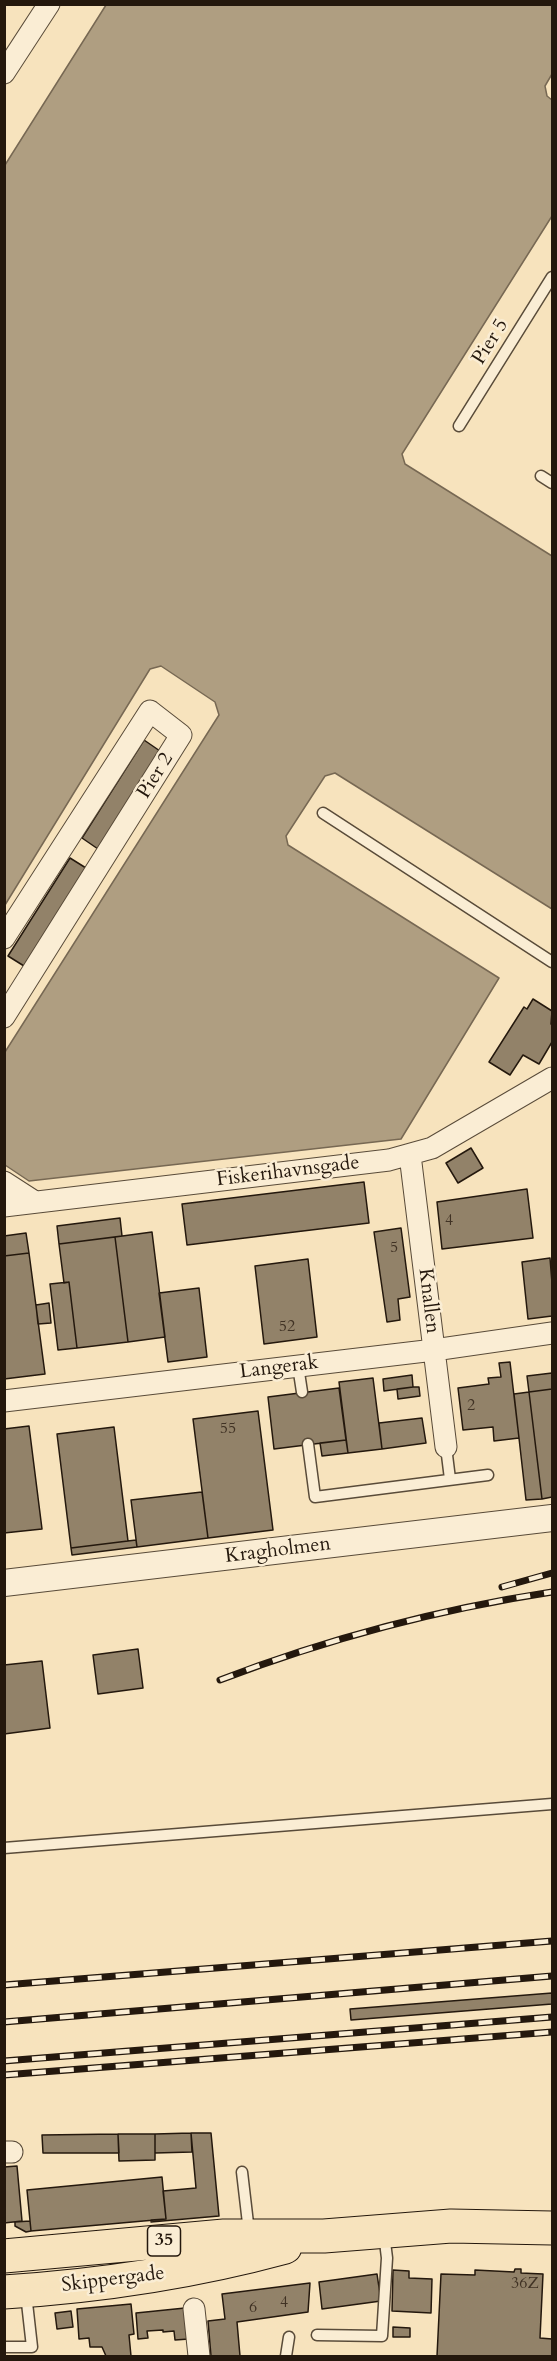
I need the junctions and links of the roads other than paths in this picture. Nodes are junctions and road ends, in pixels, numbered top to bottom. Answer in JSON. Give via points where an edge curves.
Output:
{"nodes":[{"id":1,"x":49,"y":4,"type":"edge"},
{"id":2,"x":4,"y":73,"type":"edge"},
{"id":3,"x":552,"y":277,"type":"edge"},
{"id":4,"x":459,"y":426,"type":"dead end"},
{"id":5,"x":542,"y":476,"type":"dead end"},
{"id":6,"x":552,"y":483,"type":"edge"},
{"id":7,"x":323,"y":813,"type":"dead end"},
{"id":8,"x":4,"y":938,"type":"edge"},
{"id":9,"x":552,"y":962,"type":"edge"},
{"id":10,"x":4,"y":1017,"type":"edge"},
{"id":11,"x":552,"y":1078,"type":"edge"},
{"id":12,"x":410,"y":1155,"type":"junction"},
{"id":13,"x":4,"y":1182,"type":"edge"},
{"id":14,"x":35,"y":1202,"type":"junction"},
{"id":15,"x":4,"y":1206,"type":"edge"},
{"id":16,"x":552,"y":1333,"type":"edge"},
{"id":17,"x":434,"y":1350,"type":"junction"},
{"id":18,"x":298,"y":1366,"type":"junction"},
{"id":19,"x":302,"y":1392,"type":"dead end"},
{"id":20,"x":4,"y":1401,"type":"edge"},
{"id":21,"x":308,"y":1444,"type":"dead end"},
{"id":22,"x":446,"y":1448,"type":"joint"},
{"id":23,"x":488,"y":1474,"type":"dead end"},
{"id":24,"x":450,"y":1479,"type":"junction"},
{"id":25,"x":552,"y":1518,"type":"edge"},
{"id":26,"x":4,"y":1583,"type":"edge"},
{"id":27,"x":552,"y":1804,"type":"edge"},
{"id":28,"x":4,"y":1848,"type":"edge"},
{"id":29,"x":242,"y":2172,"type":"dead end"},
{"id":30,"x":552,"y":2228,"type":"edge"},
{"id":31,"x":384,"y":2230,"type":"junction"},
{"id":32,"x":251,"y":2246,"type":"junction"},
{"id":33,"x":4,"y":2256,"type":"edge"},
{"id":34,"x":15,"y":2291,"type":"edge"},
{"id":35,"x":194,"y":2309,"type":"dead end"},
{"id":36,"x":316,"y":2335,"type":"dead end"},
{"id":37,"x":289,"y":2337,"type":"dead end"},
{"id":38,"x":4,"y":2347,"type":"edge"},
{"id":39,"x":32,"y":2352,"type":"edge"},
{"id":40,"x":199,"y":2356,"type":"edge"},
{"id":41,"x":286,"y":2356,"type":"edge"}],
"edges":[{"from":1,"to":2,"type":"street"},
{"from":3,"to":4,"type":"lane","name":"Pier 5"},
{"from":5,"to":6,"type":"lane"},
{"from":7,"to":9,"type":"lane"},
{"from":8,"to":10,"type":"street","name":"Pier 2","via":[[150,711],[181,735]]},
{"from":11,"to":12,"type":"street","name":"Fiskerihavnsgade","via":[[432,1148]]},
{"from":12,"to":14,"type":"street","name":"Fiskerihavnsgade"},
{"from":12,"to":17,"type":"street","name":"Knallen"},
{"from":13,"to":14,"type":"street"},
{"from":14,"to":15,"type":"street","name":"Fiskerihavnsgade"},
{"from":16,"to":17,"type":"street","name":"Langerak"},
{"from":17,"to":18,"type":"street","name":"Langerak"},
{"from":17,"to":22,"type":"street","name":"Knallen"},
{"from":18,"to":19,"type":"lane"},
{"from":18,"to":20,"type":"street","name":"Langerak"},
{"from":21,"to":24,"type":"lane","via":[[315,1497]]},
{"from":22,"to":24,"type":"lane"},
{"from":23,"to":24,"type":"lane"},
{"from":25,"to":26,"type":"street","name":"Kragholmen"},
{"from":27,"to":28,"type":"lane"},
{"from":29,"to":32,"type":"lane"},
{"from":30,"to":31,"type":"main road","name":"Skippergade","number":"35","via":[[451,2226]]},
{"from":31,"to":32,"type":"main road","name":"Skippergade","number":"35"},
{"from":31,"to":36,"type":"lane","via":[[387,2258],[382,2336]]},
{"from":32,"to":33,"type":"main road","name":"Skippergade","number":"35","via":[[224,2236]]},
{"from":32,"to":34,"type":"main road","name":"Skippergade","number":"35","via":[[182,2271]]},
{"from":34,"to":39,"type":"lane"},
{"from":35,"to":40,"type":"street"},
{"from":37,"to":41,"type":"lane"},
{"from":38,"to":39,"type":"lane"}]}
